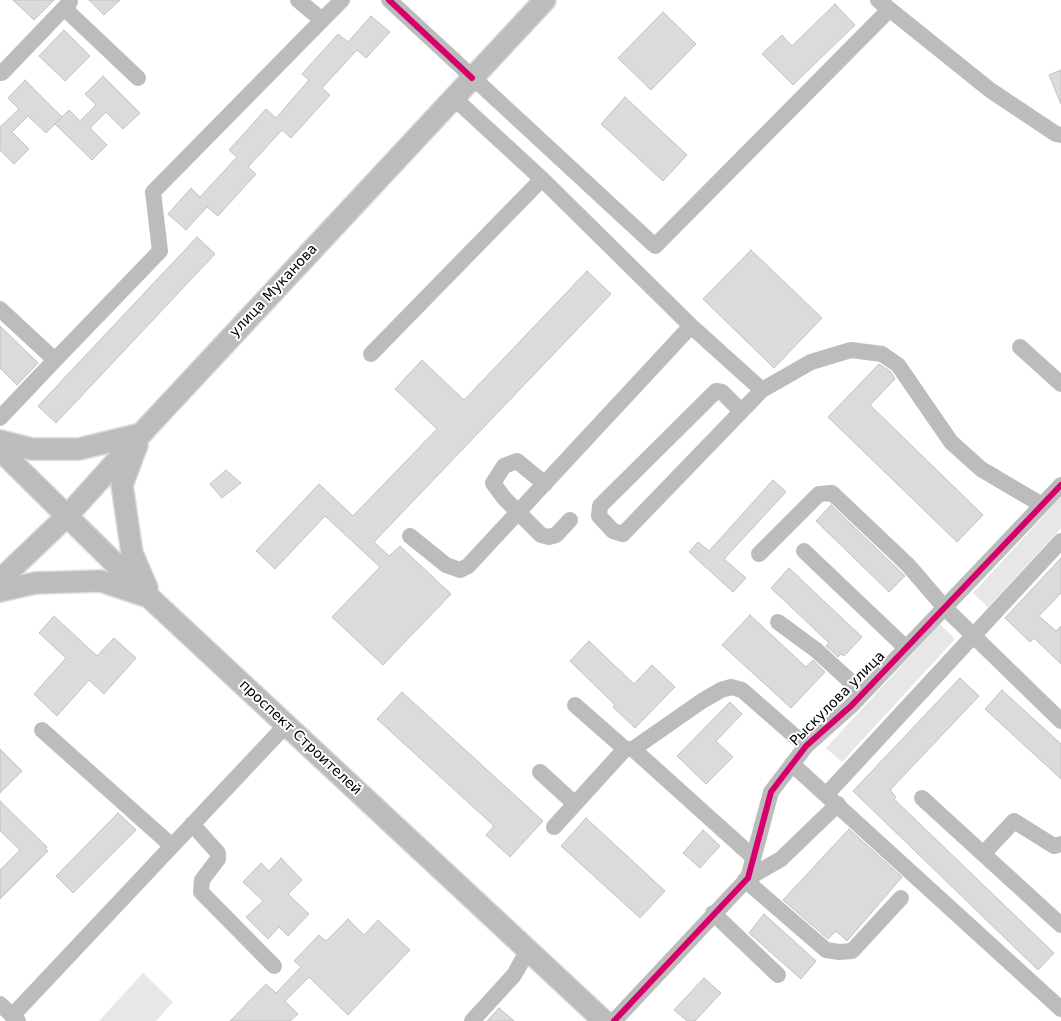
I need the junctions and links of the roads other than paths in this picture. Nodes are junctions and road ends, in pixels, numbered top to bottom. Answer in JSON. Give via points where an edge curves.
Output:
{"nodes":[{"id":1,"x":298,"y":0,"type":"edge"},
{"id":2,"x":342,"y":0,"type":"edge"},
{"id":3,"x":389,"y":0,"type":"edge"},
{"id":4,"x":545,"y":0,"type":"edge"},
{"id":5,"x":68,"y":4,"type":"edge"},
{"id":6,"x":884,"y":5,"type":"edge"},
{"id":7,"x":322,"y":20,"type":"junction"},
{"id":8,"x":1,"y":73,"type":"edge"},
{"id":9,"x":138,"y":78,"type":"dead end"},
{"id":10,"x":472,"y":78,"type":"junction"},
{"id":11,"x":454,"y":98,"type":"junction"},
{"id":12,"x":1061,"y":135,"type":"edge"},
{"id":13,"x":542,"y":179,"type":"junction"},
{"id":14,"x":0,"y":309,"type":"edge"},
{"id":15,"x":691,"y":326,"type":"junction"},
{"id":16,"x":1020,"y":347,"type":"dead end"},
{"id":17,"x":371,"y":354,"type":"dead end"},
{"id":18,"x":55,"y":360,"type":"junction"},
{"id":19,"x":1061,"y":384,"type":"edge"},
{"id":20,"x":762,"y":390,"type":"junction"},
{"id":21,"x":741,"y":410,"type":"junction"},
{"id":22,"x":0,"y":418,"type":"edge"},
{"id":23,"x":141,"y":434,"type":"junction"},
{"id":24,"x":0,"y":441,"type":"edge"},
{"id":25,"x":0,"y":450,"type":"edge"},
{"id":26,"x":545,"y":484,"type":"junction"},
{"id":27,"x":1061,"y":485,"type":"edge"},
{"id":28,"x":1042,"y":505,"type":"junction"},
{"id":29,"x":518,"y":514,"type":"junction"},
{"id":30,"x":68,"y":515,"type":"junction"},
{"id":31,"x":570,"y":520,"type":"dead end"},
{"id":32,"x":410,"y":536,"type":"dead end"},
{"id":33,"x":1061,"y":541,"type":"edge"},
{"id":34,"x":804,"y":551,"type":"dead end"},
{"id":35,"x":759,"y":554,"type":"dead end"},
{"id":36,"x":0,"y":580,"type":"edge"},
{"id":37,"x":0,"y":592,"type":"edge"},
{"id":38,"x":150,"y":598,"type":"junction"},
{"id":39,"x":945,"y":608,"type":"junction"},
{"id":40,"x":778,"y":622,"type":"dead end"},
{"id":41,"x":973,"y":635,"type":"junction"},
{"id":42,"x":906,"y":648,"type":"junction"},
{"id":43,"x":863,"y":693,"type":"junction"},
{"id":44,"x":575,"y":705,"type":"dead end"},
{"id":45,"x":1061,"y":720,"type":"edge"},
{"id":46,"x":286,"y":725,"type":"junction"},
{"id":47,"x":42,"y":730,"type":"dead end"},
{"id":48,"x":806,"y":746,"type":"junction"},
{"id":49,"x":629,"y":749,"type":"junction"},
{"id":50,"x":792,"y":764,"type":"junction"},
{"id":51,"x":540,"y":772,"type":"dead end"},
{"id":52,"x":922,"y":798,"type":"dead end"},
{"id":53,"x":832,"y":799,"type":"junction"},
{"id":54,"x":575,"y":804,"type":"junction"},
{"id":55,"x":192,"y":824,"type":"junction"},
{"id":56,"x":554,"y":828,"type":"dead end"},
{"id":57,"x":1061,"y":844,"type":"edge"},
{"id":58,"x":172,"y":846,"type":"junction"},
{"id":59,"x":983,"y":854,"type":"junction"},
{"id":60,"x":754,"y":857,"type":"junction"},
{"id":61,"x":746,"y":879,"type":"junction"},
{"id":62,"x":901,"y":898,"type":"dead end"},
{"id":63,"x":713,"y":913,"type":"junction"},
{"id":64,"x":1061,"y":925,"type":"edge"},
{"id":65,"x":528,"y":950,"type":"junction"},
{"id":66,"x":274,"y":966,"type":"dead end"},
{"id":67,"x":778,"y":975,"type":"dead end"},
{"id":68,"x":0,"y":1004,"type":"edge"},
{"id":69,"x":1060,"y":1013,"type":"edge"},
{"id":70,"x":15,"y":1018,"type":"edge"},
{"id":71,"x":472,"y":1021,"type":"edge"},
{"id":72,"x":604,"y":1021,"type":"edge"},
{"id":73,"x":614,"y":1021,"type":"edge"}],
"edges":[{"from":1,"to":7,"type":"street"},
{"from":2,"to":7,"type":"street"},
{"from":3,"to":10,"type":"street"},
{"from":4,"to":10,"type":"main road","name":"улица Муканова"},
{"from":5,"to":8,"type":"street"},
{"from":5,"to":9,"type":"street"},
{"from":6,"to":10,"type":"street","via":[[655,246]]},
{"from":6,"to":12,"type":"street","via":[[990,90]]},
{"from":7,"to":18,"type":"street","via":[[153,192],[160,251]]},
{"from":10,"to":11,"type":"main road","name":"улица Муканова"},
{"from":11,"to":13,"type":"street"},
{"from":11,"to":23,"type":"main road","name":"улица Муканова"},
{"from":13,"to":15,"type":"street"},
{"from":13,"to":17,"type":"street"},
{"from":14,"to":18,"type":"street"},
{"from":15,"to":20,"type":"street"},
{"from":15,"to":26,"type":"street"},
{"from":16,"to":19,"type":"street"},
{"from":18,"to":22,"type":"street"},
{"from":20,"to":21,"type":"street"},
{"from":20,"to":28,"type":"street","via":[[811,362],[843,352],[882,354],[898,365],[950,442],[982,469]]},
{"from":21,"to":21,"type":"street","via":[[623,534],[613,531],[599,516],[600,506],[716,391],[722,392]]},
{"from":23,"to":24,"type":"main road","via":[[79,449],[32,449]]},
{"from":23,"to":30,"type":"main road","name":"улица Муканова"},
{"from":23,"to":38,"type":"main road","via":[[122,485],[132,553]]},
{"from":25,"to":30,"type":"main road","name":"проспект Строителей"},
{"from":26,"to":29,"type":"street"},
{"from":26,"to":29,"type":"street","via":[[516,462],[504,466],[495,478],[495,487]]},
{"from":27,"to":28,"type":"street","name":"Рыскулова улица"},
{"from":28,"to":39,"type":"street","name":"Рыскулова улица"},
{"from":29,"to":31,"type":"street","via":[[541,535],[549,537],[556,535]]},
{"from":29,"to":32,"type":"street","via":[[468,566],[460,570],[446,565]]},
{"from":30,"to":36,"type":"main road","name":"улица Муканова"},
{"from":30,"to":38,"type":"main road","name":"проспект Строителей"},
{"from":33,"to":41,"type":"street"},
{"from":34,"to":42,"type":"street"},
{"from":35,"to":39,"type":"street","via":[[819,494],[832,493],[908,565]]},
{"from":37,"to":38,"type":"main road","via":[[35,583],[101,581]]},
{"from":38,"to":46,"type":"main road","name":"проспект Строителей"},
{"from":39,"to":41,"type":"street"},
{"from":39,"to":42,"type":"street","name":"Рыскулова улица"},
{"from":40,"to":43,"type":"street","via":[[816,650]]},
{"from":41,"to":45,"type":"street"},
{"from":41,"to":53,"type":"street"},
{"from":42,"to":43,"type":"street","name":"Рыскулова улица"},
{"from":43,"to":48,"type":"street","name":"Рыскулова улица"},
{"from":44,"to":49,"type":"street"},
{"from":46,"to":55,"type":"street"},
{"from":46,"to":65,"type":"main road","name":"проспект Строителей"},
{"from":47,"to":58,"type":"street"},
{"from":48,"to":49,"type":"street","via":[[742,690],[731,687],[702,700]]},
{"from":48,"to":50,"type":"street","name":"Рыскулова улица"},
{"from":49,"to":54,"type":"street"},
{"from":49,"to":60,"type":"street"},
{"from":50,"to":53,"type":"street"},
{"from":50,"to":60,"type":"street","name":"Рыскулова улица","via":[[771,792]]},
{"from":51,"to":54,"type":"street"},
{"from":52,"to":59,"type":"street"},
{"from":53,"to":61,"type":"street","via":[[781,859]]},
{"from":53,"to":69,"type":"street"},
{"from":54,"to":56,"type":"street"},
{"from":55,"to":58,"type":"street"},
{"from":55,"to":66,"type":"street","via":[[218,853],[218,858],[202,880],[201,892]]},
{"from":57,"to":59,"type":"street","via":[[1054,846],[1014,821]]},
{"from":58,"to":70,"type":"street"},
{"from":59,"to":64,"type":"street"},
{"from":60,"to":61,"type":"street","name":"Рыскулова улица"},
{"from":61,"to":62,"type":"street","via":[[826,950],[839,952],[852,951]]},
{"from":61,"to":63,"type":"street","name":"Рыскулова улица"},
{"from":63,"to":67,"type":"street"},
{"from":63,"to":73,"type":"street","name":"Рыскулова улица"},
{"from":65,"to":71,"type":"street","via":[[514,975]]},
{"from":65,"to":72,"type":"main road","name":"проспект Строителей"},
{"from":68,"to":70,"type":"street"}]}
